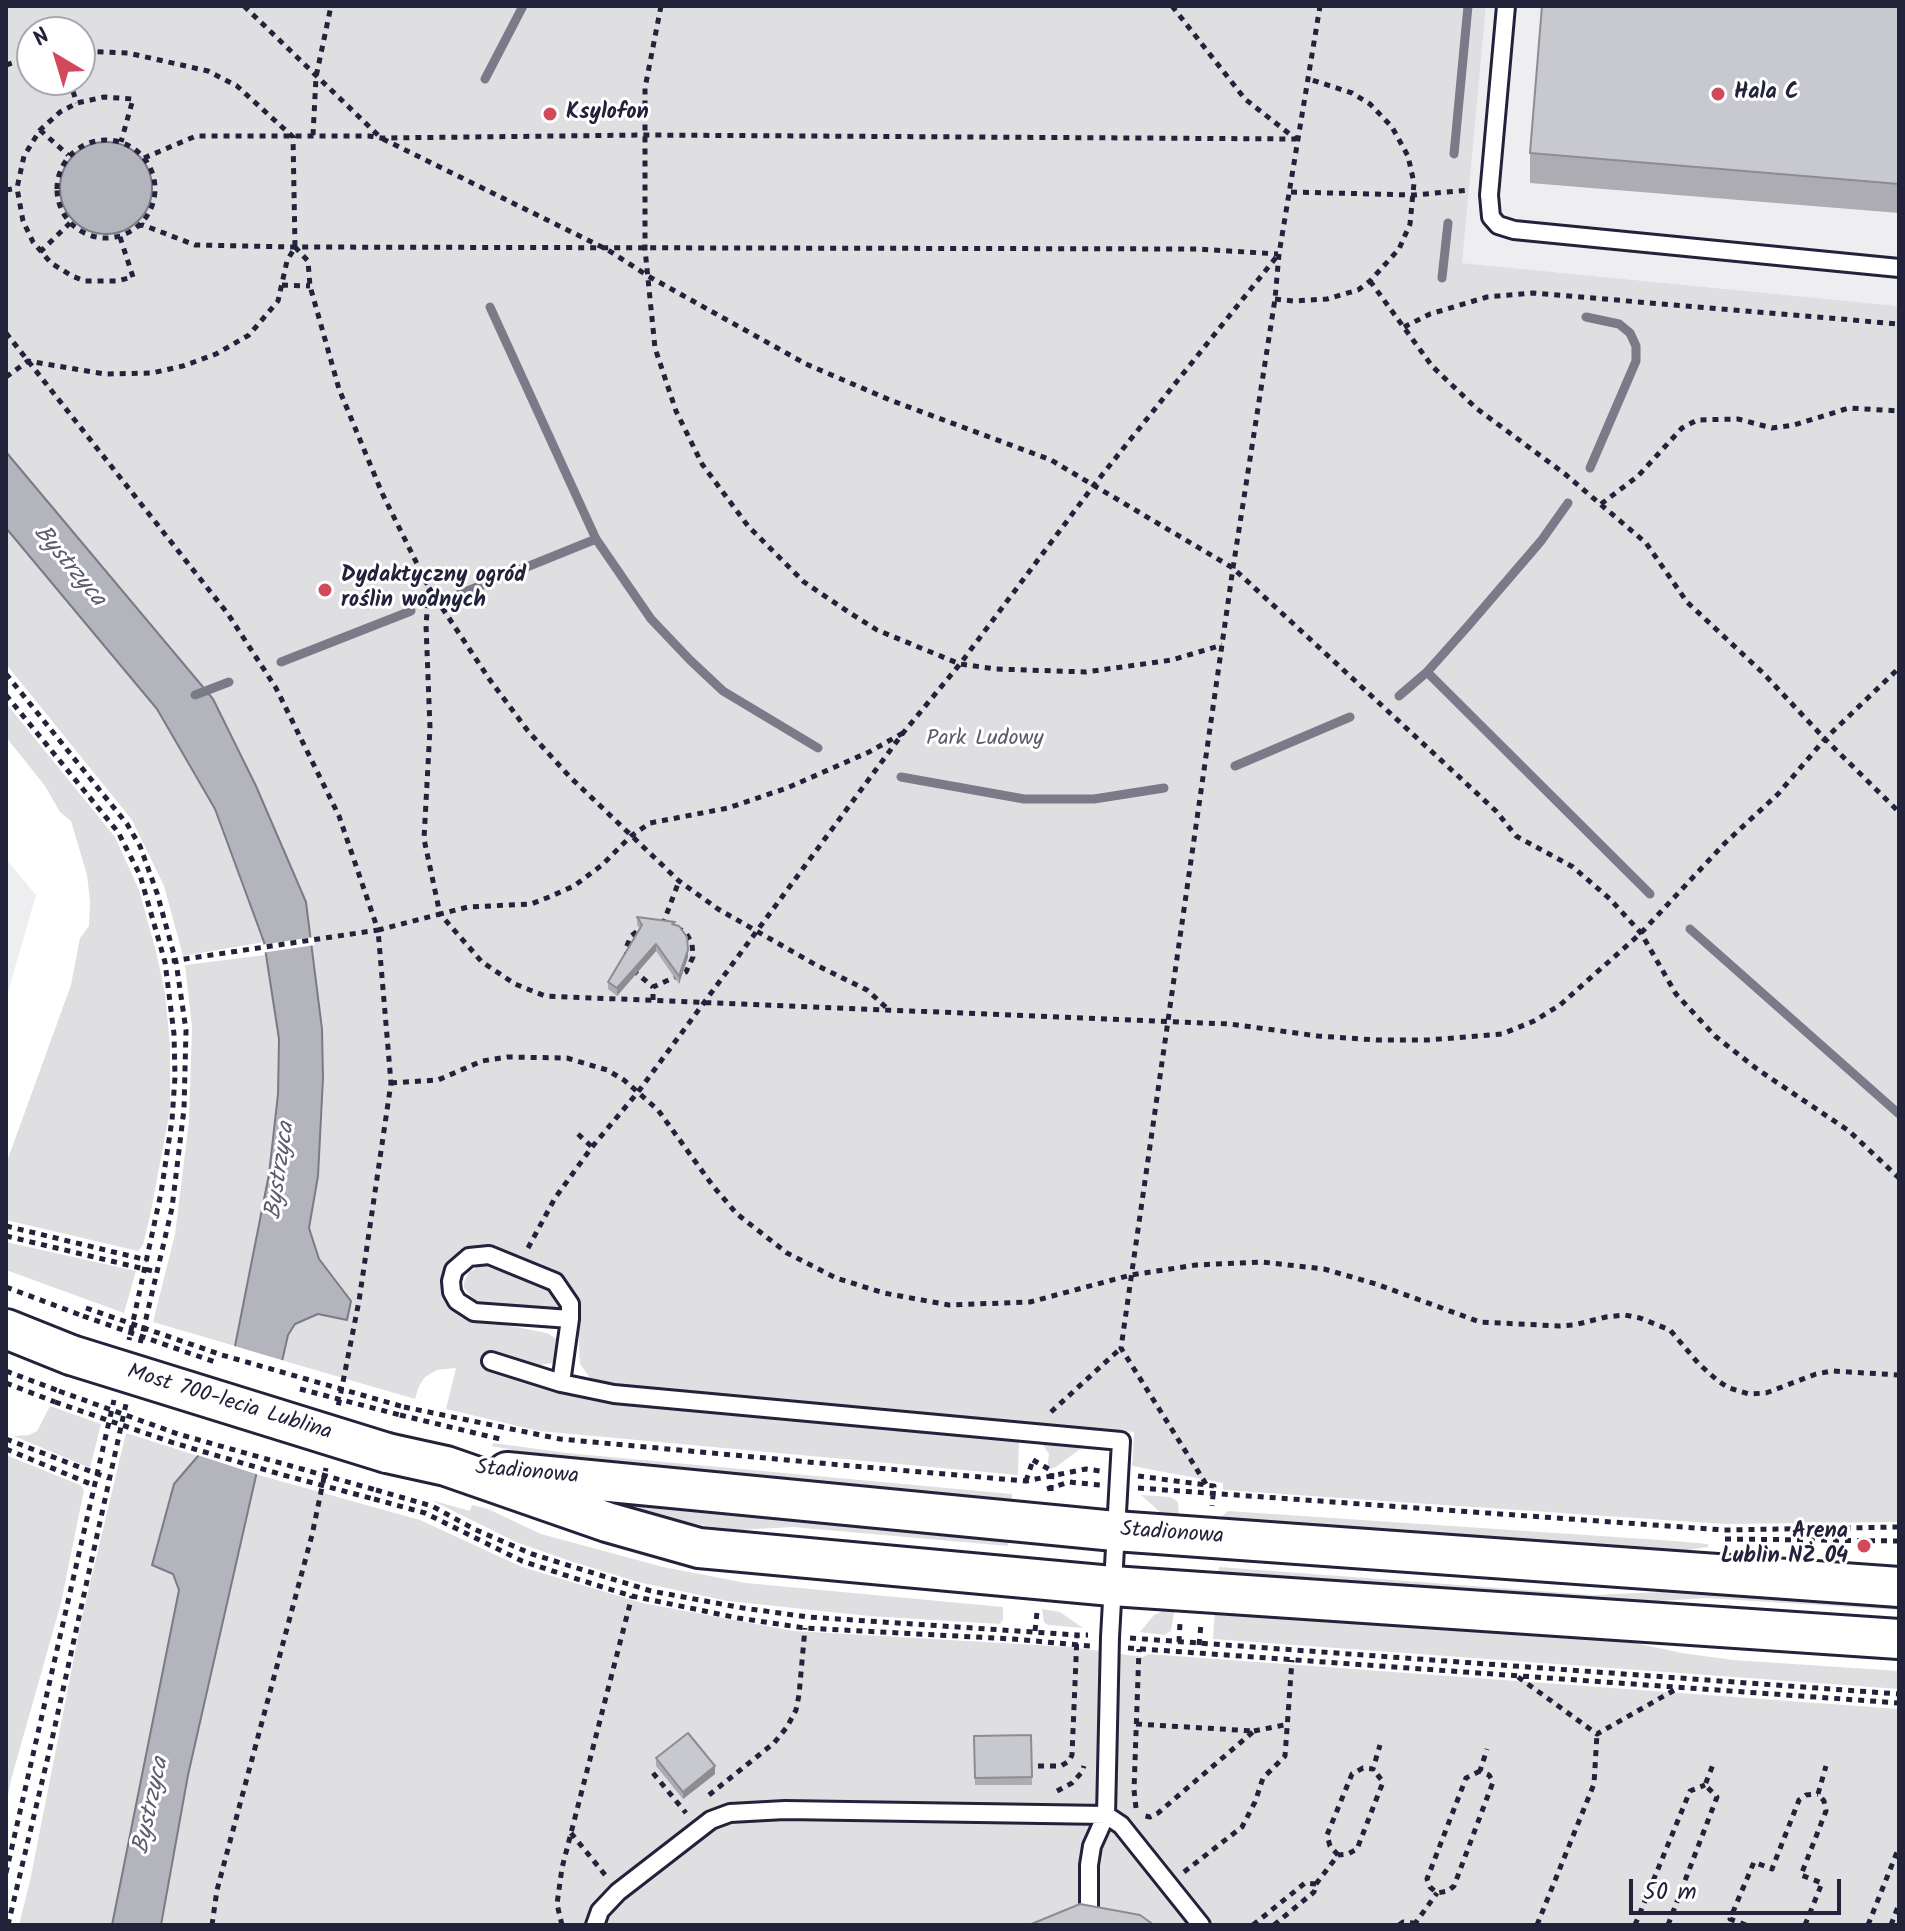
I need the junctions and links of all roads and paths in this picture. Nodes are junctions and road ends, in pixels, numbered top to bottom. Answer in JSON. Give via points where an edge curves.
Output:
{"nodes":[{"id":1,"x":244,"y":6,"type":"edge"},
{"id":2,"x":331,"y":6,"type":"edge"},
{"id":3,"x":661,"y":6,"type":"edge"},
{"id":4,"x":1172,"y":6,"type":"edge"},
{"id":5,"x":1320,"y":6,"type":"edge"},
{"id":6,"x":1506,"y":6,"type":"edge"},
{"id":7,"x":96,"y":52,"type":"edge"},
{"id":8,"x":316,"y":77,"type":"junction"},
{"id":9,"x":1309,"y":79,"type":"junction"},
{"id":10,"x":75,"y":96,"type":"edge"},
{"id":11,"x":77,"y":103,"type":"junction"},
{"id":12,"x":40,"y":130,"type":"junction"},
{"id":13,"x":646,"y":135,"type":"junction"},
{"id":14,"x":313,"y":136,"type":"junction"},
{"id":15,"x":293,"y":137,"type":"junction"},
{"id":16,"x":381,"y":138,"type":"junction"},
{"id":17,"x":1296,"y":139,"type":"junction"},
{"id":18,"x":121,"y":142,"type":"junction"},
{"id":19,"x":68,"y":155,"type":"junction"},
{"id":20,"x":144,"y":158,"type":"junction"},
{"id":21,"x":17,"y":188,"type":"junction"},
{"id":22,"x":6,"y":190,"type":"edge"},
{"id":23,"x":1470,"y":190,"type":"dead end"},
{"id":24,"x":1291,"y":192,"type":"junction"},
{"id":25,"x":1414,"y":195,"type":"junction"},
{"id":26,"x":70,"y":223,"type":"junction"},
{"id":27,"x":138,"y":226,"type":"junction"},
{"id":28,"x":120,"y":237,"type":"junction"},
{"id":29,"x":295,"y":247,"type":"junction"},
{"id":30,"x":645,"y":249,"type":"junction"},
{"id":31,"x":608,"y":250,"type":"junction"},
{"id":32,"x":40,"y":252,"type":"junction"},
{"id":33,"x":1279,"y":254,"type":"junction"},
{"id":34,"x":1899,"y":268,"type":"edge"},
{"id":35,"x":648,"y":276,"type":"junction"},
{"id":36,"x":1370,"y":281,"type":"junction"},
{"id":37,"x":282,"y":285,"type":"junction"},
{"id":38,"x":310,"y":286,"type":"junction"},
{"id":39,"x":1275,"y":299,"type":"junction"},
{"id":40,"x":1899,"y":324,"type":"edge"},
{"id":41,"x":1404,"y":327,"type":"junction"},
{"id":42,"x":6,"y":333,"type":"edge"},
{"id":43,"x":28,"y":361,"type":"junction"},
{"id":44,"x":6,"y":377,"type":"edge"},
{"id":45,"x":1899,"y":411,"type":"edge"},
{"id":46,"x":1094,"y":485,"type":"junction"},
{"id":47,"x":1601,"y":504,"type":"junction"},
{"id":48,"x":1233,"y":568,"type":"junction"},
{"id":49,"x":429,"y":588,"type":"junction"},
{"id":50,"x":1222,"y":645,"type":"junction"},
{"id":51,"x":960,"y":664,"type":"junction"},
{"id":52,"x":1899,"y":668,"type":"edge"},
{"id":53,"x":6,"y":674,"type":"edge"},
{"id":54,"x":6,"y":695,"type":"edge"},
{"id":55,"x":903,"y":733,"type":"junction"},
{"id":56,"x":1825,"y":739,"type":"junction"},
{"id":57,"x":1899,"y":812,"type":"edge"},
{"id":58,"x":631,"y":836,"type":"junction"},
{"id":59,"x":679,"y":881,"type":"junction"},
{"id":60,"x":440,"y":914,"type":"junction"},
{"id":61,"x":664,"y":925,"type":"junction"},
{"id":62,"x":756,"y":930,"type":"junction"},
{"id":63,"x":375,"y":931,"type":"junction"},
{"id":64,"x":1641,"y":933,"type":"junction"},
{"id":65,"x":165,"y":962,"type":"junction"},
{"id":66,"x":176,"y":962,"type":"junction"},
{"id":67,"x":653,"y":987,"type":"junction"},
{"id":68,"x":653,"y":1000,"type":"junction"},
{"id":69,"x":702,"y":1003,"type":"junction"},
{"id":70,"x":889,"y":1010,"type":"junction"},
{"id":71,"x":1167,"y":1024,"type":"junction"},
{"id":72,"x":391,"y":1083,"type":"junction"},
{"id":73,"x":638,"y":1092,"type":"junction"},
{"id":74,"x":578,"y":1134,"type":"dead end"},
{"id":75,"x":592,"y":1147,"type":"junction"},
{"id":76,"x":1899,"y":1178,"type":"edge"},
{"id":77,"x":6,"y":1226,"type":"edge"},
{"id":78,"x":6,"y":1236,"type":"edge"},
{"id":79,"x":147,"y":1260,"type":"junction"},
{"id":80,"x":523,"y":1260,"type":"dead end"},
{"id":81,"x":143,"y":1272,"type":"junction"},
{"id":82,"x":157,"y":1272,"type":"junction"},
{"id":83,"x":1131,"y":1275,"type":"junction"},
{"id":84,"x":6,"y":1287,"type":"edge"},
{"id":85,"x":86,"y":1308,"type":"dead end"},
{"id":86,"x":570,"y":1319,"type":"junction"},
{"id":87,"x":6,"y":1329,"type":"edge"},
{"id":88,"x":140,"y":1346,"type":"dead end"},
{"id":89,"x":1121,"y":1348,"type":"junction"},
{"id":90,"x":491,"y":1361,"type":"dead end"},
{"id":91,"x":217,"y":1363,"type":"dead end"},
{"id":92,"x":6,"y":1371,"type":"edge"},
{"id":93,"x":1899,"y":1375,"type":"edge"},
{"id":94,"x":6,"y":1383,"type":"edge"},
{"id":95,"x":561,"y":1383,"type":"junction"},
{"id":96,"x":286,"y":1384,"type":"dead end"},
{"id":97,"x":129,"y":1390,"type":"dead end"},
{"id":98,"x":337,"y":1410,"type":"dead end"},
{"id":99,"x":400,"y":1415,"type":"dead end"},
{"id":100,"x":1036,"y":1431,"type":"junction"},
{"id":101,"x":6,"y":1439,"type":"edge"},
{"id":102,"x":6,"y":1449,"type":"edge"},
{"id":103,"x":387,"y":1453,"type":"joint"},
{"id":104,"x":328,"y":1457,"type":"dead end"},
{"id":105,"x":1033,"y":1460,"type":"junction"},
{"id":106,"x":98,"y":1464,"type":"dead end"},
{"id":107,"x":446,"y":1466,"type":"junction"},
{"id":108,"x":1052,"y":1471,"type":"dead end"},
{"id":109,"x":96,"y":1475,"type":"junction"},
{"id":110,"x":108,"y":1478,"type":"junction"},
{"id":111,"x":1118,"y":1480,"type":"junction"},
{"id":112,"x":1026,"y":1481,"type":"junction"},
{"id":113,"x":1206,"y":1484,"type":"dead end"},
{"id":114,"x":93,"y":1485,"type":"junction"},
{"id":115,"x":374,"y":1499,"type":"dead end"},
{"id":116,"x":1899,"y":1527,"type":"edge"},
{"id":117,"x":1115,"y":1531,"type":"junction"},
{"id":118,"x":1112,"y":1586,"type":"junction"},
{"id":119,"x":1899,"y":1587,"type":"edge"},
{"id":120,"x":632,"y":1596,"type":"dead end"},
{"id":121,"x":805,"y":1628,"type":"dead end"},
{"id":122,"x":1077,"y":1635,"type":"junction"},
{"id":123,"x":1828,"y":1636,"type":"junction"},
{"id":124,"x":1110,"y":1637,"type":"junction"},
{"id":125,"x":1899,"y":1639,"type":"edge"},
{"id":126,"x":1091,"y":1646,"type":"dead end"},
{"id":127,"x":1139,"y":1649,"type":"dead end"},
{"id":128,"x":1899,"y":1651,"type":"edge"},
{"id":129,"x":1292,"y":1660,"type":"dead end"},
{"id":130,"x":1090,"y":1662,"type":"dead end"},
{"id":131,"x":1517,"y":1676,"type":"dead end"},
{"id":132,"x":1680,"y":1687,"type":"dead end"},
{"id":133,"x":1899,"y":1694,"type":"edge"},
{"id":134,"x":1136,"y":1724,"type":"junction"},
{"id":135,"x":1289,"y":1724,"type":"junction"},
{"id":136,"x":1254,"y":1731,"type":"junction"},
{"id":137,"x":1597,"y":1734,"type":"junction"},
{"id":138,"x":1380,"y":1745,"type":"dead end"},
{"id":139,"x":1487,"y":1749,"type":"dead end"},
{"id":140,"x":1086,"y":1758,"type":"dead end"},
{"id":141,"x":1714,"y":1762,"type":"dead end"},
{"id":142,"x":1013,"y":1766,"type":"edge"},
{"id":143,"x":1826,"y":1766,"type":"dead end"},
{"id":144,"x":1373,"y":1769,"type":"junction"},
{"id":145,"x":1480,"y":1771,"type":"junction"},
{"id":146,"x":653,"y":1773,"type":"dead end"},
{"id":147,"x":1705,"y":1785,"type":"junction"},
{"id":148,"x":715,"y":1791,"type":"junction"},
{"id":149,"x":723,"y":1792,"type":"dead end"},
{"id":150,"x":1049,"y":1792,"type":"dead end"},
{"id":151,"x":1818,"y":1794,"type":"junction"},
{"id":152,"x":705,"y":1798,"type":"dead end"},
{"id":153,"x":696,"y":1806,"type":"dead end"},
{"id":154,"x":686,"y":1814,"type":"junction"},
{"id":155,"x":1106,"y":1815,"type":"junction"},
{"id":156,"x":675,"y":1823,"type":"dead end"},
{"id":157,"x":571,"y":1833,"type":"junction"},
{"id":158,"x":1899,"y":1847,"type":"edge"},
{"id":159,"x":1338,"y":1855,"type":"junction"},
{"id":160,"x":618,"y":1868,"type":"dead end"},
{"id":161,"x":6,"y":1873,"type":"edge"},
{"id":162,"x":607,"y":1877,"type":"junction"},
{"id":163,"x":600,"y":1884,"type":"dead end"},
{"id":164,"x":1168,"y":1884,"type":"junction"},
{"id":165,"x":1316,"y":1884,"type":"junction"},
{"id":166,"x":618,"y":1892,"type":"junction"},
{"id":167,"x":1437,"y":1893,"type":"junction"},
{"id":168,"x":1899,"y":1904,"type":"edge"},
{"id":169,"x":1414,"y":1924,"type":"edge"},
{"id":170,"x":8,"y":1925,"type":"edge"},
{"id":171,"x":212,"y":1925,"type":"edge"},
{"id":172,"x":562,"y":1925,"type":"edge"},
{"id":173,"x":595,"y":1925,"type":"edge"},
{"id":174,"x":1089,"y":1925,"type":"edge"},
{"id":175,"x":1201,"y":1925,"type":"edge"},
{"id":176,"x":1253,"y":1925,"type":"edge"},
{"id":177,"x":1274,"y":1925,"type":"edge"},
{"id":178,"x":1399,"y":1925,"type":"edge"},
{"id":179,"x":1537,"y":1925,"type":"edge"},
{"id":180,"x":1635,"y":1925,"type":"edge"},
{"id":181,"x":1668,"y":1925,"type":"edge"},
{"id":182,"x":1746,"y":1925,"type":"edge"},
{"id":183,"x":1805,"y":1925,"type":"edge"},
{"id":184,"x":1868,"y":1925,"type":"edge"},
{"id":185,"x":1891,"y":1925,"type":"edge"}],
"edges":[{"from":1,"to":8,"type":"path"},
{"from":2,"to":8,"type":"path"},
{"from":3,"to":13,"type":"path","via":[[645,88]]},
{"from":4,"to":17,"type":"path","via":[[1245,99]]},
{"from":5,"to":9,"type":"path"},
{"from":6,"to":34,"type":"lane","via":[[1489,195],[1491,217],[1498,225]]},
{"from":7,"to":15,"type":"path","via":[[128,53],[208,71],[237,86]]},
{"from":8,"to":14,"type":"path"},
{"from":8,"to":16,"type":"path"},
{"from":9,"to":17,"type":"path"},
{"from":9,"to":25,"type":"path","via":[[1352,93],[1392,127],[1408,156]]},
{"from":10,"to":11,"type":"path"},
{"from":11,"to":12,"type":"path"},
{"from":11,"to":18,"type":"path","via":[[104,97],[133,99]]},
{"from":12,"to":19,"type":"path"},
{"from":12,"to":21,"type":"path","via":[[24,156]]},
{"from":13,"to":16,"type":"path"},
{"from":13,"to":17,"type":"path"},
{"from":13,"to":30,"type":"path"},
{"from":14,"to":15,"type":"path"},
{"from":14,"to":16,"type":"path"},
{"from":15,"to":20,"type":"path","via":[[196,136]]},
{"from":15,"to":29,"type":"path"},
{"from":16,"to":31,"type":"path"},
{"from":17,"to":24,"type":"path"},
{"from":18,"to":19,"type":"path","via":[[94,140]]},
{"from":18,"to":20,"type":"path"},
{"from":19,"to":26,"type":"path","via":[[56,194]]},
{"from":20,"to":27,"type":"path","via":[[153,174],[155,196]]},
{"from":21,"to":22,"type":"path"},
{"from":21,"to":32,"type":"path","via":[[23,221]]},
{"from":23,"to":25,"type":"path"},
{"from":24,"to":25,"type":"path"},
{"from":24,"to":33,"type":"path"},
{"from":25,"to":36,"type":"path","via":[[1399,249]]},
{"from":26,"to":28,"type":"path","via":[[80,232]]},
{"from":26,"to":32,"type":"path"},
{"from":27,"to":28,"type":"path"},
{"from":27,"to":29,"type":"path","via":[[195,245]]},
{"from":28,"to":32,"type":"path","via":[[133,277],[117,281],[85,281]]},
{"from":29,"to":31,"type":"path"},
{"from":29,"to":37,"type":"path"},
{"from":29,"to":38,"type":"path","via":[[308,261]]},
{"from":30,"to":31,"type":"path"},
{"from":30,"to":33,"type":"path","via":[[1198,249]]},
{"from":30,"to":35,"type":"path"},
{"from":31,"to":35,"type":"path"},
{"from":33,"to":39,"type":"path"},
{"from":33,"to":46,"type":"path"},
{"from":35,"to":46,"type":"path","via":[[806,364],[1051,460]]},
{"from":35,"to":51,"type":"path","via":[[655,348],[676,411],[702,464],[748,526],[804,582],[850,613],[877,630]]},
{"from":36,"to":39,"type":"path","via":[[1327,299]]},
{"from":36,"to":41,"type":"path"},
{"from":37,"to":38,"type":"path"},
{"from":37,"to":43,"type":"path","via":[[278,301],[249,335],[183,366],[105,374]]},
{"from":38,"to":49,"type":"path","via":[[339,389]]},
{"from":39,"to":48,"type":"path"},
{"from":40,"to":41,"type":"path","via":[[1533,293],[1487,297]]},
{"from":41,"to":47,"type":"path","via":[[1432,366],[1476,408]]},
{"from":42,"to":43,"type":"path"},
{"from":43,"to":44,"type":"path"},
{"from":43,"to":63,"type":"path","via":[[228,614],[276,688],[339,816]]},
{"from":45,"to":47,"type":"path","via":[[1849,408],[1772,428],[1738,419],[1697,420]]},
{"from":46,"to":48,"type":"path"},
{"from":46,"to":51,"type":"path"},
{"from":47,"to":56,"type":"path","via":[[1646,543],[1687,602]]},
{"from":48,"to":50,"type":"path"},
{"from":48,"to":64,"type":"path","via":[[1484,800],[1516,836],[1573,867]]},
{"from":49,"to":58,"type":"path","via":[[528,731]]},
{"from":49,"to":60,"type":"path","via":[[424,839]]},
{"from":50,"to":51,"type":"path","via":[[1172,660],[1086,672]]},
{"from":50,"to":71,"type":"path"},
{"from":51,"to":55,"type":"path"},
{"from":52,"to":56,"type":"path"},
{"from":53,"to":66,"type":"path","via":[[140,846]]},
{"from":54,"to":65,"type":"path","via":[[118,832],[140,875]]},
{"from":55,"to":58,"type":"path","via":[[787,788],[728,808],[650,823]]},
{"from":55,"to":62,"type":"path"},
{"from":56,"to":57,"type":"path"},
{"from":56,"to":64,"type":"path"},
{"from":58,"to":59,"type":"path"},
{"from":58,"to":60,"type":"path","via":[[574,886],[549,897],[531,904]]},
{"from":59,"to":61,"type":"path"},
{"from":59,"to":62,"type":"path"},
{"from":60,"to":63,"type":"path"},
{"from":60,"to":68,"type":"path","via":[[482,962],[515,984],[545,996]]},
{"from":61,"to":67,"type":"path","via":[[640,928],[626,948],[636,974]]},
{"from":61,"to":67,"type":"path","via":[[686,933],[693,957],[686,972]]},
{"from":62,"to":69,"type":"path"},
{"from":62,"to":70,"type":"path","via":[[867,990]]},
{"from":63,"to":66,"type":"path"},
{"from":63,"to":72,"type":"path"},
{"from":64,"to":71,"type":"path","via":[[1560,1005],[1502,1034],[1376,1040],[1230,1024]]},
{"from":64,"to":76,"type":"path","via":[[1676,994],[1715,1036],[1849,1131]]},
{"from":65,"to":66,"type":"path"},
{"from":65,"to":79,"type":"path","via":[[175,1077]]},
{"from":66,"to":82,"type":"path","via":[[186,1030],[184,1109],[172,1208]]},
{"from":67,"to":68,"type":"path"},
{"from":68,"to":69,"type":"path"},
{"from":69,"to":70,"type":"path"},
{"from":69,"to":73,"type":"path"},
{"from":70,"to":71,"type":"path"},
{"from":71,"to":83,"type":"path"},
{"from":72,"to":73,"type":"path","via":[[438,1080],[482,1061],[537,1056],[607,1070]]},
{"from":72,"to":98,"type":"path"},
{"from":73,"to":75,"type":"path"},
{"from":73,"to":83,"type":"path","via":[[658,1110],[737,1214],[787,1253],[836,1278],[884,1293],[982,1306],[1030,1302]]},
{"from":74,"to":75,"type":"path"},
{"from":75,"to":80,"type":"path","via":[[555,1198]]},
{"from":77,"to":79,"type":"path"},
{"from":78,"to":81,"type":"path"},
{"from":79,"to":81,"type":"path"},
{"from":81,"to":82,"type":"path"},
{"from":82,"to":88,"type":"path"},
{"from":83,"to":89,"type":"path"},
{"from":83,"to":93,"type":"path","via":[[1262,1262],[1324,1269],[1480,1322],[1560,1326],[1625,1315],[1670,1330],[1718,1381],[1749,1394],[1832,1371]]},
{"from":84,"to":91,"type":"path","bridge":true},
{"from":85,"to":112,"type":"path","bridge":true,"via":[[222,1355],[404,1407],[560,1439]]},
{"from":86,"to":86,"type":"lane","via":[[474,1312],[452,1292],[454,1270],[479,1254],[544,1276],[567,1297]]},
{"from":86,"to":95,"type":"lane"},
{"from":87,"to":103,"type":"street","name":"Most 700-lecia Lublina","bridge":true,"via":[[71,1355]]},
{"from":89,"to":100,"type":"path"},
{"from":89,"to":113,"type":"path"},
{"from":90,"to":95,"type":"lane"},
{"from":92,"to":122,"type":"path","bridge":true,"via":[[178,1434],[432,1506],[532,1554],[651,1591],[808,1617]]},
{"from":94,"to":115,"type":"path","bridge":true,"via":[[174,1443]]},
{"from":95,"to":100,"type":"lane","via":[[614,1394]]},
{"from":96,"to":99,"type":"path","bridge":true},
{"from":97,"to":110,"type":"path"},
{"from":100,"to":105,"type":"path"},
{"from":100,"to":111,"type":"lane","via":[[1121,1441]]},
{"from":101,"to":109,"type":"path"},
{"from":102,"to":114,"type":"path"},
{"from":103,"to":107,"type":"street","name":"Stadionowa"},
{"from":104,"to":171,"type":"path"},
{"from":105,"to":108,"type":"path"},
{"from":105,"to":112,"type":"path"},
{"from":106,"to":109,"type":"path"},
{"from":107,"to":117,"type":"street","name":"Stadionowa"},
{"from":107,"to":118,"type":"street","name":"Stadionowa","via":[[699,1548]]},
{"from":109,"to":110,"type":"path"},
{"from":109,"to":114,"type":"path"},
{"from":110,"to":170,"type":"path"},
{"from":111,"to":112,"type":"path","via":[[1086,1469]]},
{"from":111,"to":116,"type":"path","via":[[1214,1496],[1724,1530]]},
{"from":111,"to":117,"type":"lane"},
{"from":114,"to":161,"type":"path"},
{"from":117,"to":118,"type":"lane"},
{"from":117,"to":119,"type":"street","name":"Stadionowa"},
{"from":118,"to":123,"type":"street","name":"Stadionowa"},
{"from":118,"to":124,"type":"lane"},
{"from":120,"to":157,"type":"path"},
{"from":121,"to":148,"type":"path","via":[[799,1695],[787,1727]]},
{"from":122,"to":124,"type":"path"},
{"from":122,"to":142,"type":"path","via":[[1072,1755],[1061,1766]]},
{"from":123,"to":125,"type":"street","name":"Stadionowa"},
{"from":123,"to":128,"type":"street","name":"Stadionowa"},
{"from":124,"to":133,"type":"path"},
{"from":124,"to":155,"type":"lane"},
{"from":126,"to":130,"type":"path"},
{"from":127,"to":134,"type":"path"},
{"from":129,"to":135,"type":"path"},
{"from":131,"to":137,"type":"path"},
{"from":132,"to":137,"type":"path"},
{"from":134,"to":136,"type":"path"},
{"from":134,"to":136,"type":"path","via":[[1134,1802],[1143,1817],[1150,1817]]},
{"from":135,"to":136,"type":"path"},
{"from":135,"to":164,"type":"path","via":[[1285,1756],[1263,1778],[1242,1827]]},
{"from":137,"to":179,"type":"path","via":[[1594,1784]]},
{"from":138,"to":144,"type":"path"},
{"from":139,"to":145,"type":"path"},
{"from":140,"to":150,"type":"path","via":[[1072,1783]]},
{"from":141,"to":147,"type":"path"},
{"from":143,"to":151,"type":"path"},
{"from":144,"to":159,"type":"path","via":[[1383,1782],[1357,1849]]},
{"from":144,"to":159,"type":"path","via":[[1352,1774],[1327,1835]]},
{"from":145,"to":167,"type":"path","via":[[1466,1778],[1427,1879]]},
{"from":145,"to":167,"type":"path","via":[[1493,1782],[1454,1886]]},
{"from":146,"to":154,"type":"path"},
{"from":147,"to":180,"type":"path","via":[[1690,1791]]},
{"from":147,"to":181,"type":"path","via":[[1717,1797]]},
{"from":148,"to":149,"type":"path"},
{"from":148,"to":152,"type":"path"},
{"from":151,"to":182,"type":"path","via":[[1799,1800],[1772,1869],[1754,1862],[1730,1919]]},
{"from":151,"to":183,"type":"path","via":[[1826,1811],[1801,1875],[1822,1883]]},
{"from":153,"to":154,"type":"path"},
{"from":154,"to":156,"type":"path"},
{"from":155,"to":164,"type":"lane","via":[[1121,1825]]},
{"from":155,"to":166,"type":"lane","via":[[730,1813],[711,1820]]},
{"from":155,"to":174,"type":"lane","via":[[1089,1865]]},
{"from":157,"to":162,"type":"path"},
{"from":157,"to":172,"type":"path","via":[[557,1904]]},
{"from":158,"to":184,"type":"path"},
{"from":159,"to":165,"type":"path"},
{"from":160,"to":162,"type":"path"},
{"from":162,"to":163,"type":"path"},
{"from":162,"to":166,"type":"path"},
{"from":164,"to":175,"type":"lane"},
{"from":165,"to":176,"type":"path","via":[[1305,1883]]},
{"from":165,"to":177,"type":"path","via":[[1314,1892]]},
{"from":166,"to":173,"type":"lane"},
{"from":167,"to":169,"type":"path"},
{"from":168,"to":185,"type":"path"},
{"from":169,"to":178,"type":"path"}]}
